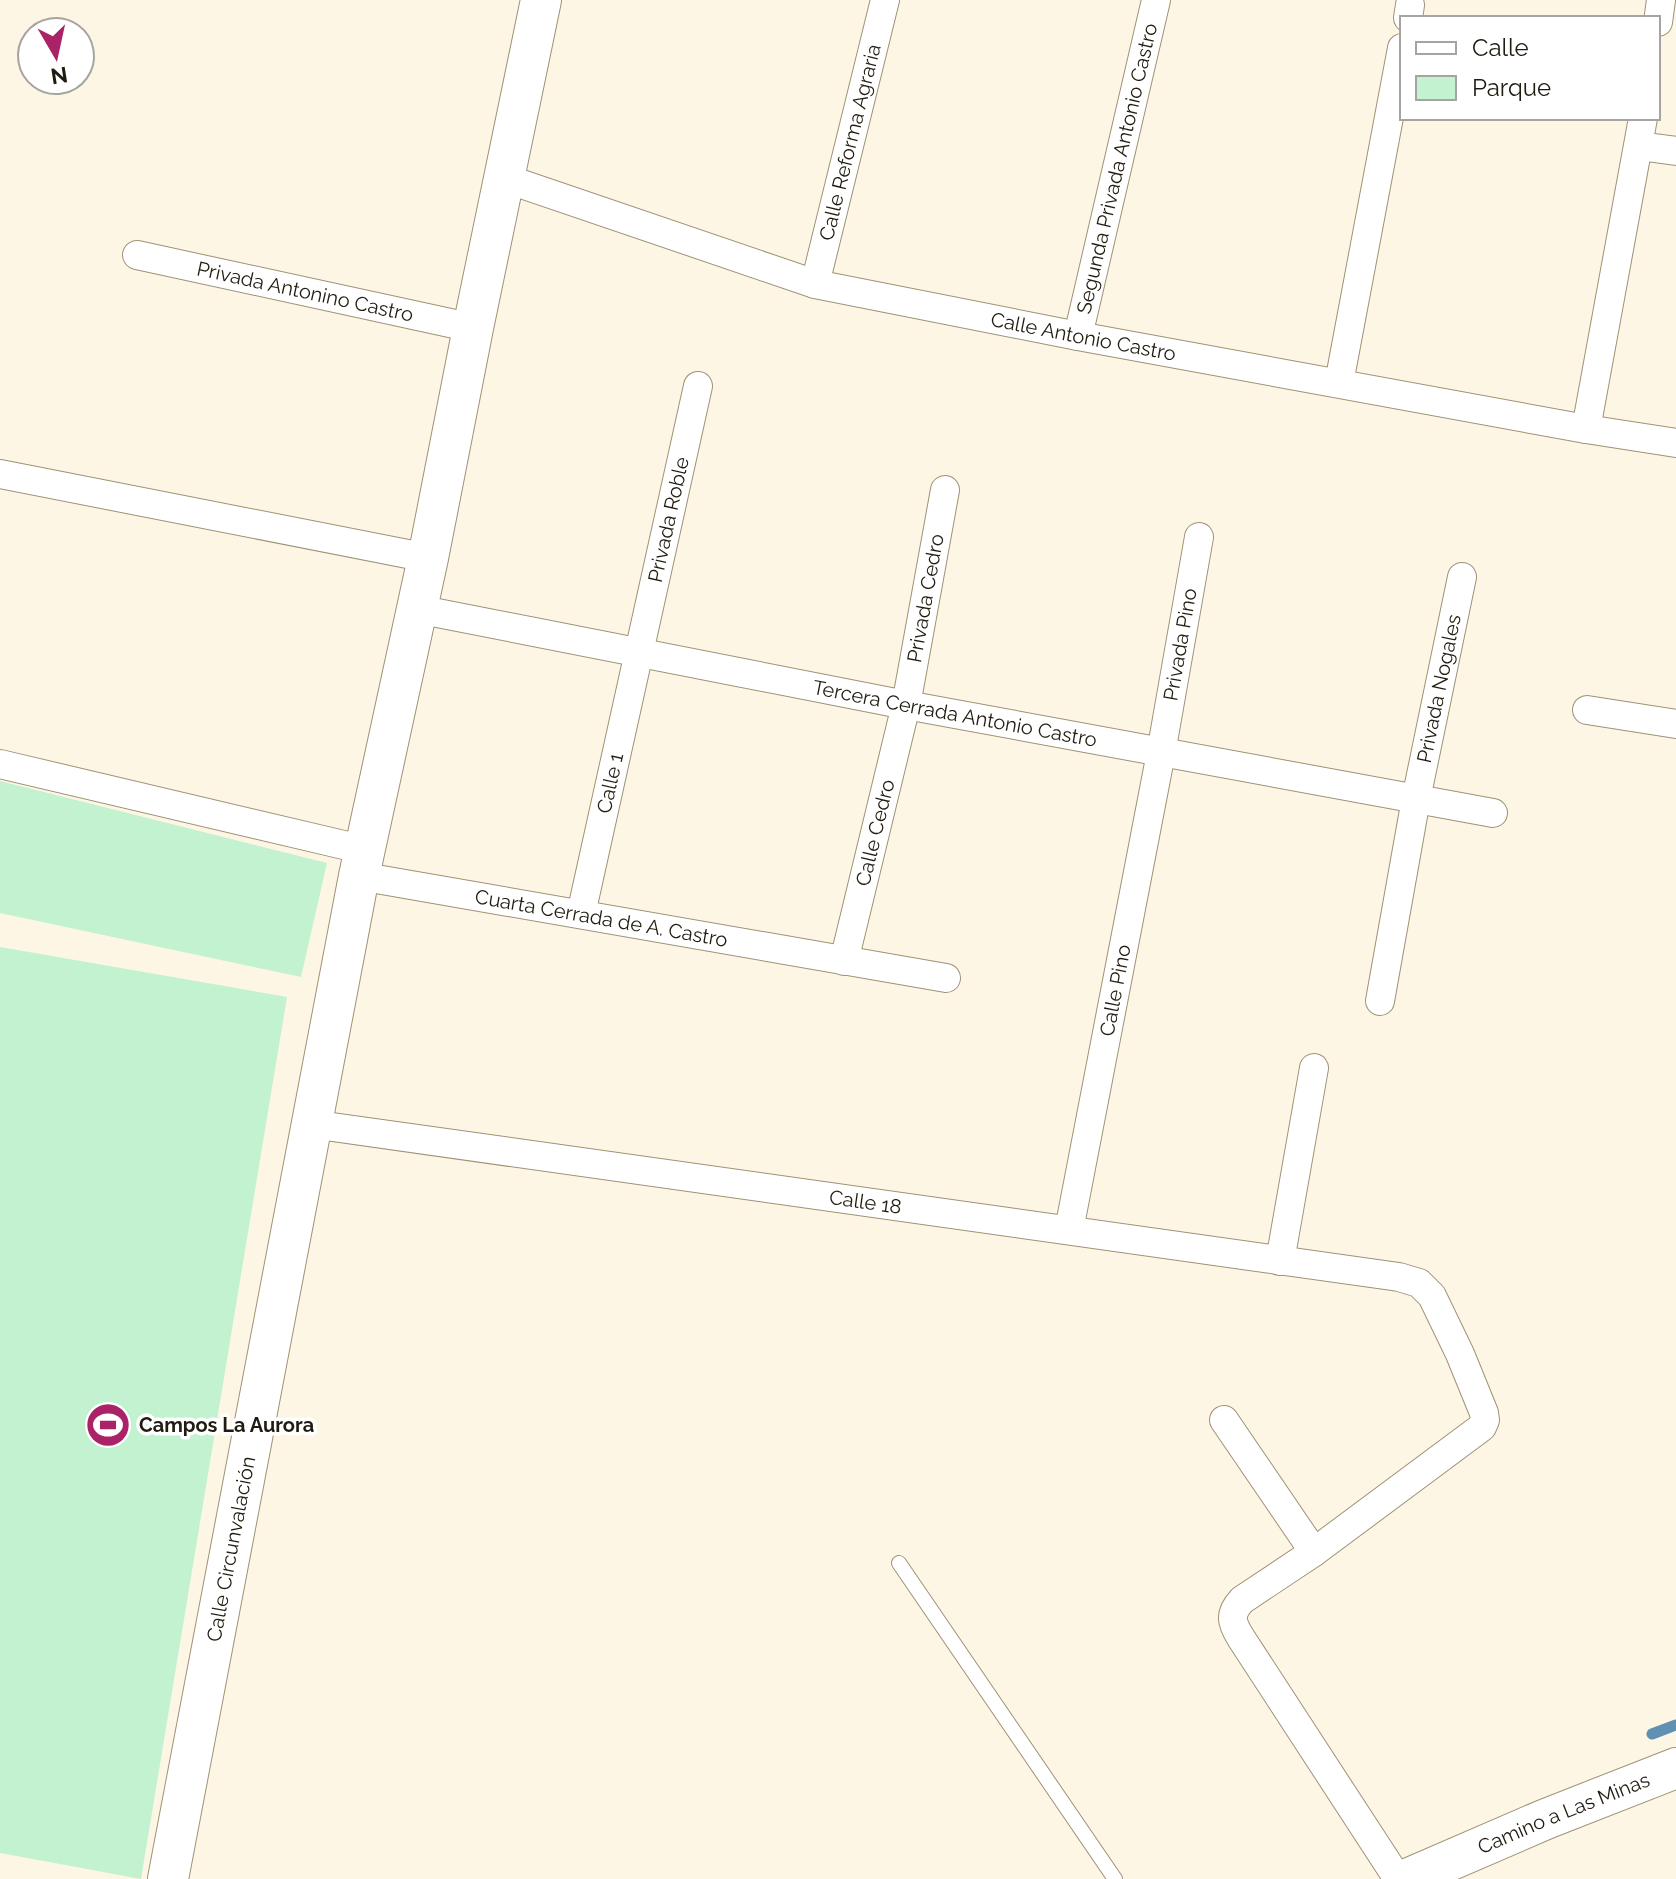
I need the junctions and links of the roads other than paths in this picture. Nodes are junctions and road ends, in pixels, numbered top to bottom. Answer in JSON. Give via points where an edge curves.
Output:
{"nodes":[{"id":1,"x":541,"y":0,"type":"edge"},
{"id":2,"x":885,"y":0,"type":"edge"},
{"id":3,"x":1156,"y":0,"type":"edge"},
{"id":4,"x":1400,"y":59,"type":"edge"},
{"id":5,"x":1641,"y":132,"type":"edge"},
{"id":6,"x":1676,"y":151,"type":"edge"},
{"id":7,"x":504,"y":178,"type":"junction"},
{"id":8,"x":137,"y":255,"type":"dead end"},
{"id":9,"x":815,"y":284,"type":"junction"},
{"id":10,"x":473,"y":328,"type":"junction"},
{"id":11,"x":1078,"y":336,"type":"junction"},
{"id":12,"x":1339,"y":383,"type":"junction"},
{"id":13,"x":698,"y":386,"type":"dead end"},
{"id":14,"x":1586,"y":429,"type":"junction"},
{"id":15,"x":1676,"y":443,"type":"edge"},
{"id":16,"x":0,"y":474,"type":"edge"},
{"id":17,"x":945,"y":490,"type":"dead end"},
{"id":18,"x":1199,"y":537,"type":"dead end"},
{"id":19,"x":428,"y":558,"type":"junction"},
{"id":20,"x":1462,"y":577,"type":"dead end"},
{"id":21,"x":417,"y":609,"type":"junction"},
{"id":22,"x":638,"y":653,"type":"junction"},
{"id":23,"x":906,"y":705,"type":"junction"},
{"id":24,"x":1587,"y":710,"type":"dead end"},
{"id":25,"x":1676,"y":724,"type":"edge"},
{"id":26,"x":1161,"y":753,"type":"junction"},
{"id":27,"x":0,"y":764,"type":"edge"},
{"id":28,"x":1416,"y":799,"type":"junction"},
{"id":29,"x":1493,"y":813,"type":"dead end"},
{"id":30,"x":362,"y":863,"type":"junction"},
{"id":31,"x":581,"y":914,"type":"junction"},
{"id":32,"x":844,"y":961,"type":"junction"},
{"id":33,"x":946,"y":978,"type":"dead end"},
{"id":34,"x":1380,"y":1001,"type":"dead end"},
{"id":35,"x":1314,"y":1068,"type":"dead end"},
{"id":36,"x":311,"y":1124,"type":"junction"},
{"id":37,"x":1069,"y":1230,"type":"junction"},
{"id":38,"x":1280,"y":1261,"type":"junction"},
{"id":39,"x":1224,"y":1420,"type":"dead end"},
{"id":40,"x":1314,"y":1552,"type":"junction"},
{"id":41,"x":899,"y":1563,"type":"dead end"},
{"id":42,"x":1676,"y":1768,"type":"edge"},
{"id":43,"x":168,"y":1879,"type":"edge"},
{"id":44,"x":1115,"y":1879,"type":"edge"},
{"id":45,"x":1398,"y":1879,"type":"edge"},
{"id":46,"x":1407,"y":1879,"type":"edge"}],
"edges":[{"from":1,"to":7,"type":"main road","name":"Calle Circunvalación"},
{"from":2,"to":9,"type":"street","name":"Calle Reforma Agraria"},
{"from":3,"to":11,"type":"street","name":"Segunda Privada Antonio Castro"},
{"from":4,"to":12,"type":"street"},
{"from":5,"to":6,"type":"street"},
{"from":5,"to":14,"type":"street"},
{"from":7,"to":9,"type":"street","name":"Calle Antonio Castro"},
{"from":7,"to":10,"type":"main road","name":"Calle Circunvalación"},
{"from":8,"to":10,"type":"street","name":"Privada Antonino Castro"},
{"from":9,"to":11,"type":"street","name":"Calle Antonio Castro"},
{"from":10,"to":19,"type":"main road","name":"Calle Circunvalación"},
{"from":11,"to":12,"type":"street","name":"Calle Antonio Castro"},
{"from":12,"to":14,"type":"street","name":"Calle Antonio Castro"},
{"from":13,"to":22,"type":"street","name":"Privada Roble"},
{"from":14,"to":15,"type":"street","name":"Calle Antonio Castro"},
{"from":16,"to":19,"type":"street"},
{"from":17,"to":23,"type":"street","name":"Privada Cedro"},
{"from":18,"to":26,"type":"street","name":"Privada Pino"},
{"from":19,"to":21,"type":"main road","name":"Calle Circunvalación"},
{"from":20,"to":28,"type":"street","name":"Privada Nogales"},
{"from":21,"to":22,"type":"street","name":"Tercera Cerrada Antonio Castro"},
{"from":21,"to":30,"type":"main road","name":"Calle Circunvalación"},
{"from":22,"to":23,"type":"street","name":"Tercera Cerrada Antonio Castro"},
{"from":22,"to":31,"type":"street","name":"Calle 1"},
{"from":23,"to":26,"type":"street","name":"Tercera Cerrada Antonio Castro"},
{"from":23,"to":32,"type":"street","name":"Calle Cedro"},
{"from":24,"to":25,"type":"street"},
{"from":26,"to":28,"type":"street","name":"Tercera Cerrada Antonio Castro"},
{"from":26,"to":37,"type":"street","name":"Calle Pino"},
{"from":27,"to":30,"type":"street","name":"Cuarta Cerrada de A. Castro"},
{"from":28,"to":29,"type":"street","name":"Tercera Cerrada Antonio Castro"},
{"from":28,"to":34,"type":"street","name":"Privada Nogales"},
{"from":30,"to":31,"type":"street","name":"Cuarta Cerrada de A. Castro"},
{"from":30,"to":36,"type":"main road","name":"Calle Circunvalación"},
{"from":31,"to":32,"type":"street","name":"Cuarta Cerrada de A. Castro"},
{"from":32,"to":33,"type":"street","name":"Cuarta Cerrada de A. Castro"},
{"from":35,"to":38,"type":"street"},
{"from":36,"to":37,"type":"street","name":"Calle 18"},
{"from":36,"to":43,"type":"main road","name":"Calle Circunvalación"},
{"from":37,"to":38,"type":"street","name":"Calle 18"},
{"from":38,"to":40,"type":"street","name":"Calle 18","via":[[1419,1283],[1432,1296],[1460,1354],[1485,1420],[1473,1436]]},
{"from":39,"to":40,"type":"street"},
{"from":40,"to":45,"type":"street","via":[[1242,1600],[1232,1616],[1235,1629]]},
{"from":41,"to":44,"type":"lane"},
{"from":42,"to":46,"type":"main road","name":"Camino a Las Minas"}]}
